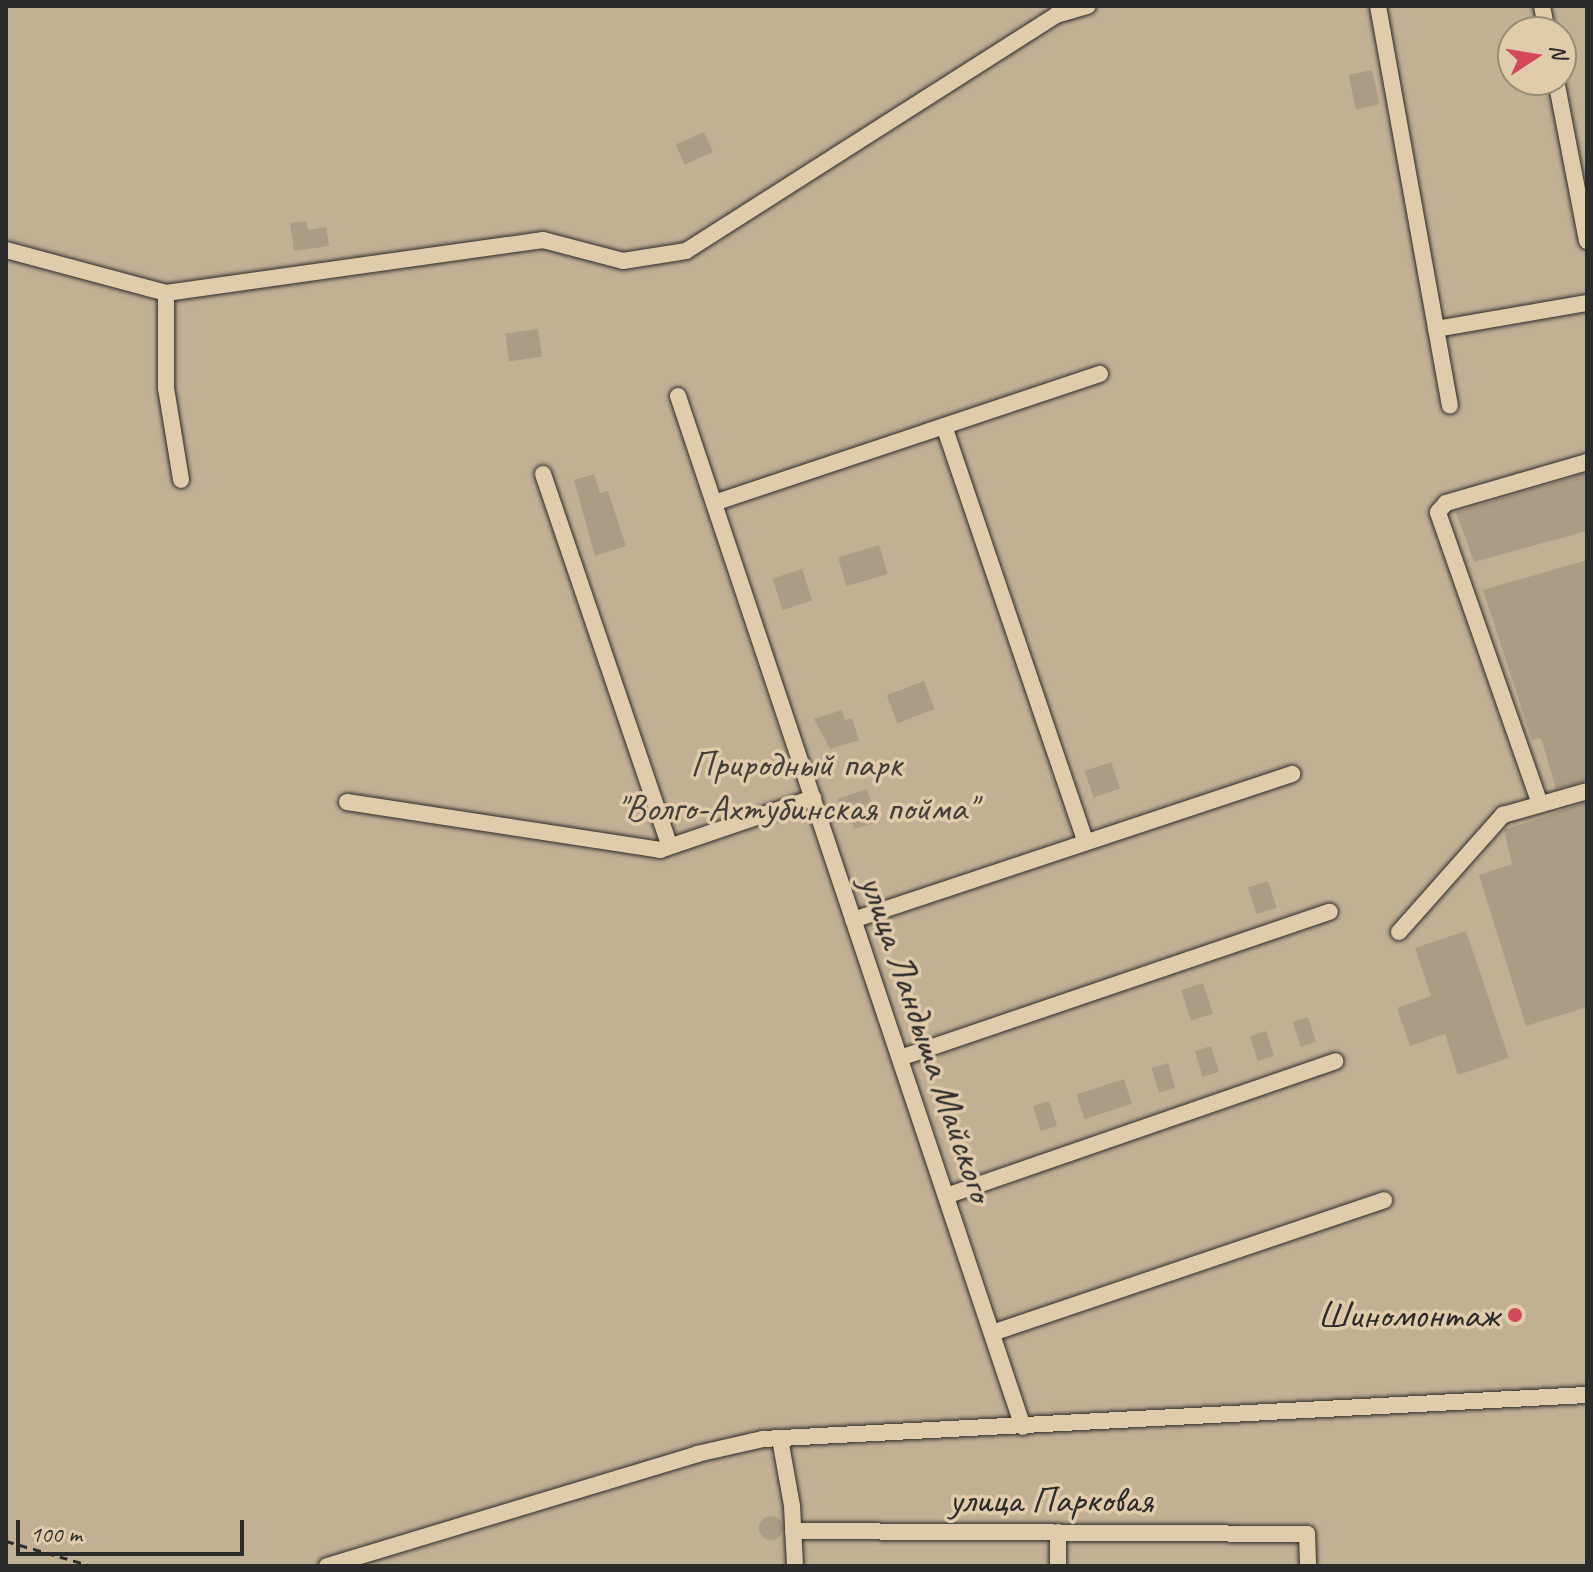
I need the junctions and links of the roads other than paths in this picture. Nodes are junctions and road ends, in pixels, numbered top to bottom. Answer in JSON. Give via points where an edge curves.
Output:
{"nodes":[{"id":1,"x":1088,"y":6,"type":"edge"},
{"id":2,"x":1378,"y":6,"type":"edge"},
{"id":3,"x":1559,"y":96,"type":"edge"},
{"id":4,"x":1587,"y":241,"type":"edge"},
{"id":5,"x":6,"y":250,"type":"edge"},
{"id":6,"x":166,"y":293,"type":"junction"},
{"id":7,"x":1587,"y":303,"type":"edge"},
{"id":8,"x":1436,"y":329,"type":"junction"},
{"id":9,"x":1100,"y":374,"type":"dead end"},
{"id":10,"x":678,"y":396,"type":"dead end"},
{"id":11,"x":1450,"y":406,"type":"dead end"},
{"id":12,"x":944,"y":426,"type":"junction"},
{"id":13,"x":1587,"y":462,"type":"edge"},
{"id":14,"x":543,"y":474,"type":"dead end"},
{"id":15,"x":181,"y":480,"type":"dead end"},
{"id":16,"x":714,"y":503,"type":"junction"},
{"id":17,"x":1292,"y":774,"type":"dead end"},
{"id":18,"x":1587,"y":791,"type":"edge"},
{"id":19,"x":813,"y":798,"type":"junction"},
{"id":20,"x":347,"y":802,"type":"dead end"},
{"id":21,"x":1540,"y":804,"type":"junction"},
{"id":22,"x":1086,"y":842,"type":"junction"},
{"id":23,"x":670,"y":846,"type":"junction"},
{"id":24,"x":1330,"y":912,"type":"dead end"},
{"id":25,"x":853,"y":920,"type":"junction"},
{"id":26,"x":1399,"y":932,"type":"dead end"},
{"id":27,"x":900,"y":1058,"type":"junction"},
{"id":28,"x":1335,"y":1061,"type":"dead end"},
{"id":29,"x":946,"y":1196,"type":"junction"},
{"id":30,"x":1384,"y":1200,"type":"dead end"},
{"id":31,"x":992,"y":1333,"type":"junction"},
{"id":32,"x":1587,"y":1395,"type":"edge"},
{"id":33,"x":1023,"y":1427,"type":"junction"},
{"id":34,"x":780,"y":1439,"type":"junction"},
{"id":35,"x":793,"y":1531,"type":"junction"},
{"id":36,"x":1058,"y":1532,"type":"junction"},
{"id":37,"x":327,"y":1566,"type":"edge"},
{"id":38,"x":795,"y":1566,"type":"edge"},
{"id":39,"x":1058,"y":1566,"type":"edge"},
{"id":40,"x":1308,"y":1566,"type":"edge"}],
"edges":[{"from":1,"to":6,"type":"street","via":[[1056,15],[686,251],[623,261],[543,240]]},
{"from":2,"to":8,"type":"street"},
{"from":3,"to":4,"type":"street"},
{"from":5,"to":6,"type":"street"},
{"from":6,"to":15,"type":"street","via":[[166,388]]},
{"from":7,"to":8,"type":"street"},
{"from":8,"to":11,"type":"street"},
{"from":9,"to":12,"type":"street"},
{"from":10,"to":16,"type":"street","name":"улица Ландыша Майского"},
{"from":12,"to":16,"type":"street"},
{"from":12,"to":22,"type":"street"},
{"from":13,"to":21,"type":"street","via":[[1446,503],[1438,512]]},
{"from":14,"to":23,"type":"street"},
{"from":16,"to":19,"type":"street","name":"улица Ландыша Майского"},
{"from":17,"to":22,"type":"street"},
{"from":18,"to":21,"type":"street"},
{"from":19,"to":23,"type":"street"},
{"from":19,"to":25,"type":"street","name":"улица Ландыша Майского"},
{"from":20,"to":23,"type":"street","via":[[660,850]]},
{"from":21,"to":26,"type":"street","via":[[1503,815]]},
{"from":22,"to":25,"type":"street"},
{"from":24,"to":27,"type":"street"},
{"from":25,"to":27,"type":"street","name":"улица Ландыша Майского"},
{"from":27,"to":29,"type":"street","name":"улица Ландыша Майского"},
{"from":28,"to":29,"type":"street"},
{"from":29,"to":31,"type":"street","name":"улица Ландыша Майского"},
{"from":30,"to":31,"type":"street"},
{"from":31,"to":33,"type":"street","name":"улица Ландыша Майского"},
{"from":32,"to":33,"type":"street"},
{"from":33,"to":34,"type":"street"},
{"from":34,"to":35,"type":"street"},
{"from":34,"to":37,"type":"street","via":[[697,1454]]},
{"from":35,"to":36,"type":"street","name":"улица Парковая"},
{"from":35,"to":38,"type":"street"},
{"from":36,"to":39,"type":"street"},
{"from":36,"to":40,"type":"street","name":"улица Парковая","via":[[1307,1534]]}]}
